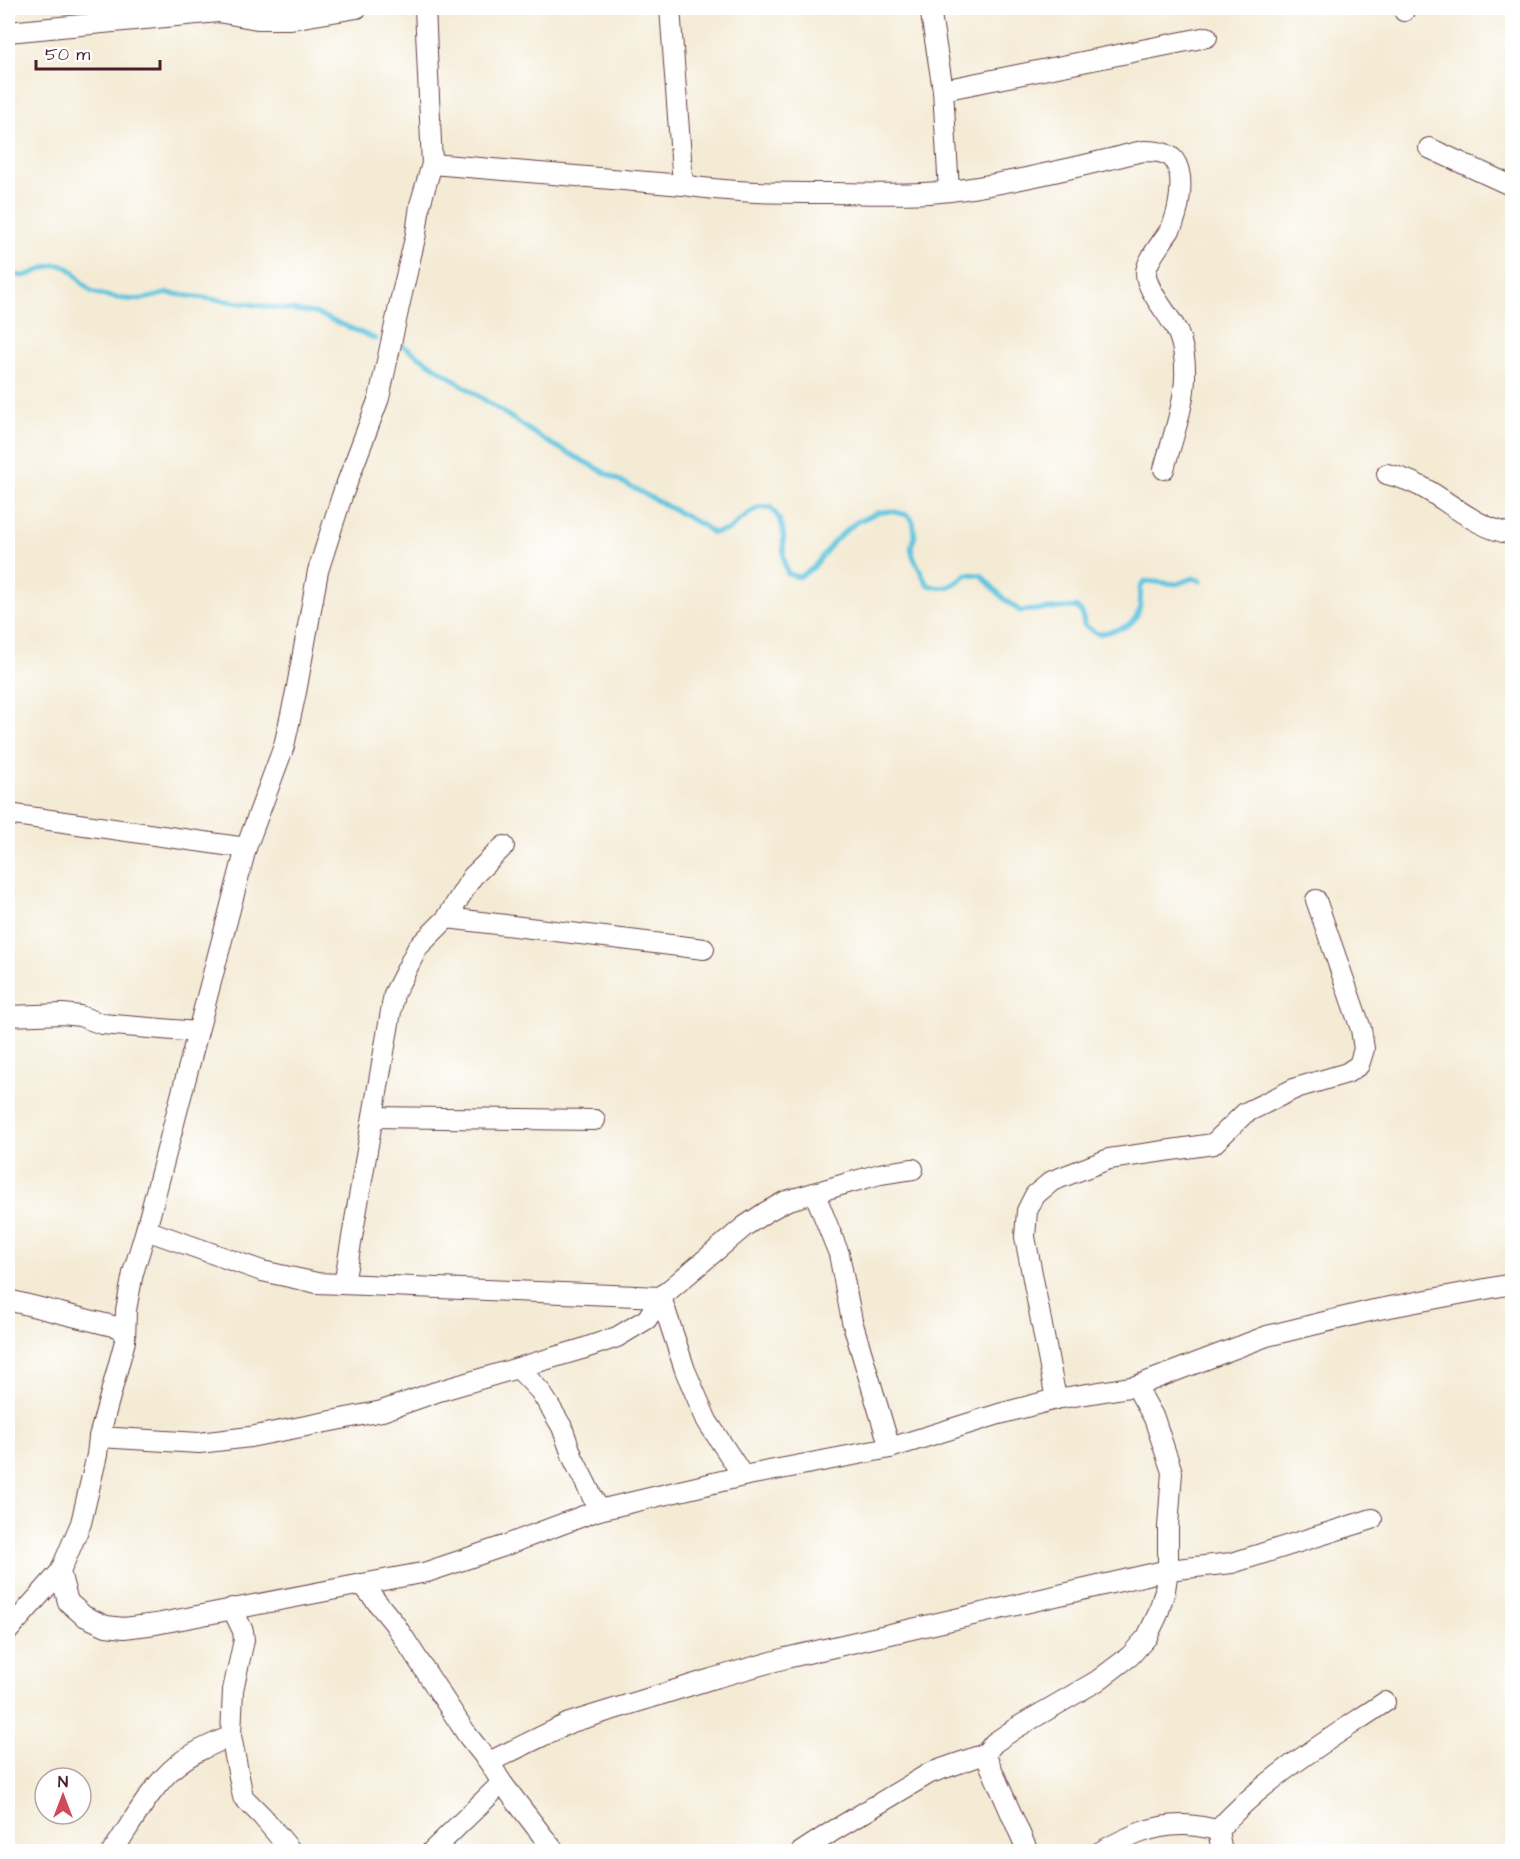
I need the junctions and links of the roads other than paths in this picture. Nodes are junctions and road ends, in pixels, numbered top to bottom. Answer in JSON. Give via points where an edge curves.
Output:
{"nodes":[{"id":1,"x":357,"y":8,"type":"edge"},
{"id":2,"x":425,"y":8,"type":"edge"},
{"id":3,"x":670,"y":8,"type":"edge"},
{"id":4,"x":930,"y":8,"type":"edge"},
{"id":5,"x":218,"y":10,"type":"edge"},
{"id":6,"x":8,"y":32,"type":"edge"},
{"id":7,"x":1207,"y":37,"type":"dead end"},
{"id":8,"x":944,"y":90,"type":"junction"},
{"id":9,"x":1429,"y":148,"type":"dead end"},
{"id":10,"x":432,"y":164,"type":"junction"},
{"id":11,"x":1511,"y":180,"type":"edge"},
{"id":12,"x":683,"y":185,"type":"junction"},
{"id":13,"x":949,"y":191,"type":"junction"},
{"id":14,"x":1164,"y":469,"type":"dead end"},
{"id":15,"x":1387,"y":474,"type":"dead end"},
{"id":16,"x":1512,"y":534,"type":"edge"},
{"id":17,"x":8,"y":814,"type":"edge"},
{"id":18,"x":504,"y":846,"type":"dead end"},
{"id":19,"x":246,"y":848,"type":"junction"},
{"id":20,"x":1316,"y":900,"type":"dead end"},
{"id":21,"x":447,"y":918,"type":"junction"},
{"id":22,"x":704,"y":949,"type":"dead end"},
{"id":23,"x":8,"y":1016,"type":"edge"},
{"id":24,"x":197,"y":1032,"type":"junction"},
{"id":25,"x":373,"y":1117,"type":"junction"},
{"id":26,"x":595,"y":1120,"type":"dead end"},
{"id":27,"x":913,"y":1169,"type":"dead end"},
{"id":28,"x":815,"y":1194,"type":"junction"},
{"id":29,"x":146,"y":1230,"type":"junction"},
{"id":30,"x":344,"y":1284,"type":"junction"},
{"id":31,"x":1512,"y":1284,"type":"edge"},
{"id":32,"x":661,"y":1297,"type":"junction"},
{"id":33,"x":8,"y":1300,"type":"edge"},
{"id":34,"x":125,"y":1329,"type":"junction"},
{"id":35,"x":518,"y":1368,"type":"junction"},
{"id":36,"x":1136,"y":1386,"type":"junction"},
{"id":37,"x":1056,"y":1399,"type":"junction"},
{"id":38,"x":99,"y":1437,"type":"junction"},
{"id":39,"x":890,"y":1448,"type":"junction"},
{"id":40,"x":743,"y":1476,"type":"junction"},
{"id":41,"x":600,"y":1510,"type":"junction"},
{"id":42,"x":1372,"y":1520,"type":"dead end"},
{"id":43,"x":1168,"y":1570,"type":"junction"},
{"id":44,"x":60,"y":1572,"type":"junction"},
{"id":45,"x":362,"y":1584,"type":"junction"},
{"id":46,"x":232,"y":1608,"type":"junction"},
{"id":47,"x":8,"y":1631,"type":"edge"},
{"id":48,"x":1385,"y":1702,"type":"dead end"},
{"id":49,"x":231,"y":1736,"type":"junction"},
{"id":50,"x":985,"y":1754,"type":"junction"},
{"id":51,"x":489,"y":1762,"type":"junction"},
{"id":52,"x":502,"y":1783,"type":"junction"},
{"id":53,"x":1218,"y":1830,"type":"junction"},
{"id":54,"x":112,"y":1851,"type":"edge"},
{"id":55,"x":292,"y":1851,"type":"edge"},
{"id":56,"x":431,"y":1851,"type":"edge"},
{"id":57,"x":555,"y":1851,"type":"edge"},
{"id":58,"x":801,"y":1851,"type":"edge"},
{"id":59,"x":1028,"y":1851,"type":"edge"},
{"id":60,"x":1100,"y":1851,"type":"edge"},
{"id":61,"x":1222,"y":1851,"type":"edge"}],
"edges":[{"from":1,"to":5,"type":"street","via":[[291,19],[257,19]]},
{"from":2,"to":10,"type":"street"},
{"from":3,"to":12,"type":"street"},
{"from":4,"to":8,"type":"street"},
{"from":5,"to":6,"type":"street"},
{"from":7,"to":8,"type":"street"},
{"from":8,"to":13,"type":"street"},
{"from":9,"to":11,"type":"street"},
{"from":10,"to":12,"type":"street"},
{"from":10,"to":19,"type":"street","via":[[379,398],[318,571],[284,746]]},
{"from":12,"to":13,"type":"street","via":[[758,193]]},
{"from":13,"to":14,"type":"street","via":[[1145,151],[1174,160],[1181,181],[1177,209],[1146,276],[1178,332],[1186,377]]},
{"from":15,"to":16,"type":"street","via":[[1423,488],[1473,520]]},
{"from":17,"to":19,"type":"street"},
{"from":18,"to":21,"type":"street","via":[[472,877]]},
{"from":19,"to":24,"type":"street"},
{"from":20,"to":37,"type":"street","via":[[1361,1029],[1364,1050],[1359,1065],[1347,1073],[1296,1088],[1245,1113],[1213,1144],[1109,1159],[1052,1181],[1035,1195],[1027,1211],[1025,1237]]},
{"from":21,"to":22,"type":"street"},
{"from":21,"to":25,"type":"street","via":[[418,947],[394,994]]},
{"from":23,"to":24,"type":"street","via":[[63,1014],[102,1024]]},
{"from":24,"to":29,"type":"street"},
{"from":25,"to":26,"type":"street"},
{"from":25,"to":30,"type":"street"},
{"from":27,"to":28,"type":"street","via":[[880,1174]]},
{"from":28,"to":32,"type":"street","via":[[786,1201],[766,1212]]},
{"from":28,"to":39,"type":"street","via":[[839,1254],[852,1321]]},
{"from":29,"to":30,"type":"street","via":[[262,1271],[317,1283]]},
{"from":29,"to":34,"type":"street","via":[[133,1273]]},
{"from":30,"to":32,"type":"street"},
{"from":31,"to":36,"type":"street","via":[[1374,1310],[1267,1336]]},
{"from":32,"to":35,"type":"street","via":[[647,1319],[617,1337]]},
{"from":32,"to":40,"type":"street","via":[[707,1421]]},
{"from":33,"to":34,"type":"street"},
{"from":34,"to":38,"type":"street"},
{"from":35,"to":38,"type":"street","via":[[382,1411],[250,1437],[200,1443]]},
{"from":35,"to":41,"type":"street","via":[[540,1391],[562,1427]]},
{"from":36,"to":37,"type":"street"},
{"from":36,"to":43,"type":"street","via":[[1154,1418],[1172,1472]]},
{"from":37,"to":39,"type":"street"},
{"from":38,"to":44,"type":"street","via":[[81,1523]]},
{"from":39,"to":40,"type":"street"},
{"from":40,"to":41,"type":"street"},
{"from":41,"to":45,"type":"street","via":[[427,1572]]},
{"from":42,"to":43,"type":"street","via":[[1233,1563]]},
{"from":43,"to":50,"type":"street","via":[[1158,1614],[1147,1636],[1130,1656],[1098,1681],[994,1743]]},
{"from":43,"to":51,"type":"street","via":[[786,1658],[711,1679],[569,1723]]},
{"from":44,"to":46,"type":"street","via":[[68,1602],[84,1616],[106,1626],[156,1624]]},
{"from":44,"to":47,"type":"street"},
{"from":45,"to":46,"type":"street"},
{"from":45,"to":51,"type":"street","via":[[394,1623]]},
{"from":46,"to":49,"type":"street","via":[[244,1640],[233,1690]]},
{"from":48,"to":53,"type":"street","via":[[1238,1807]]},
{"from":49,"to":54,"type":"street","via":[[177,1765]]},
{"from":49,"to":55,"type":"street","via":[[243,1797]]},
{"from":50,"to":58,"type":"street","via":[[930,1773]]},
{"from":50,"to":59,"type":"street"},
{"from":51,"to":52,"type":"street"},
{"from":52,"to":56,"type":"street"},
{"from":52,"to":57,"type":"street"},
{"from":53,"to":60,"type":"street","via":[[1185,1825],[1157,1827]]},
{"from":53,"to":61,"type":"street"}]}
